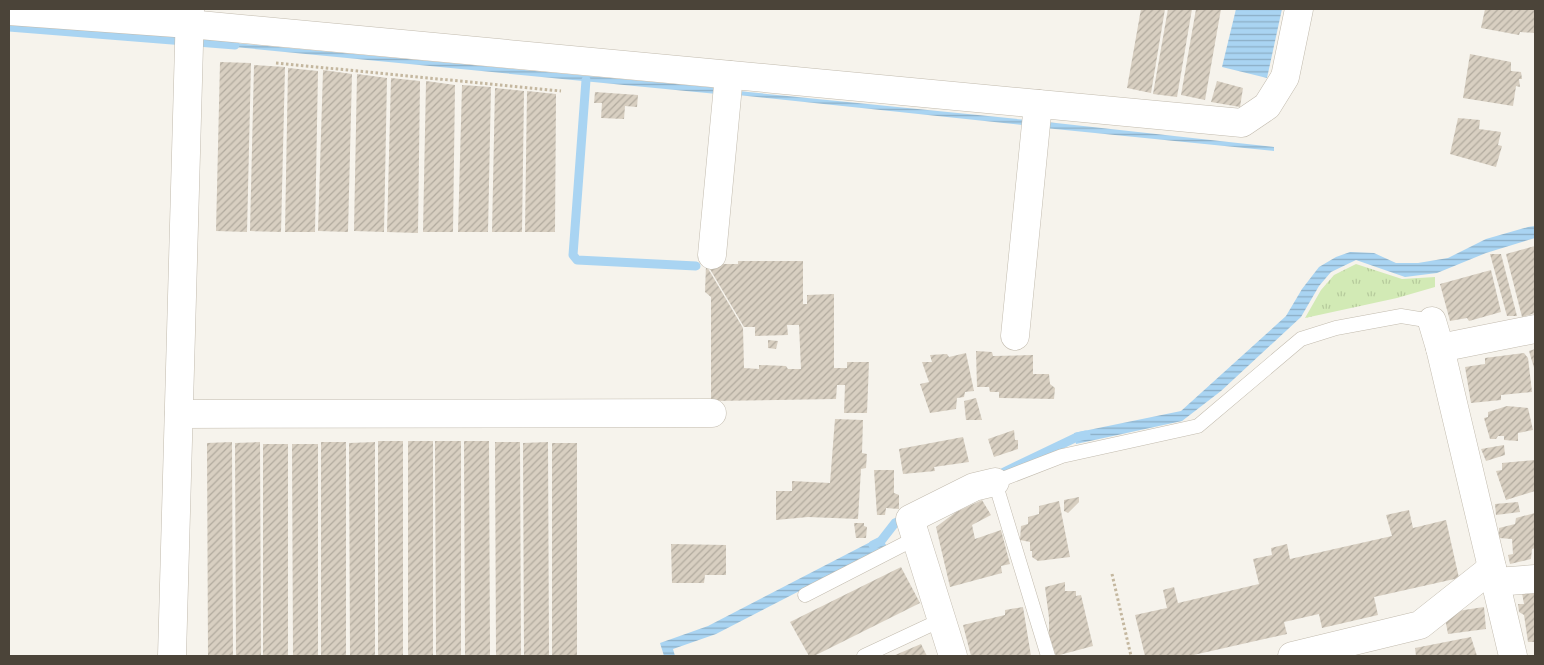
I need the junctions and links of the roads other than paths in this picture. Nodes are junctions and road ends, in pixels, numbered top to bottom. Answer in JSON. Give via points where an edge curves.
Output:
{"nodes":[{"id":1,"x":1299,"y":9,"type":"edge"},
{"id":2,"x":9,"y":11,"type":"edge"},
{"id":3,"x":190,"y":16,"type":"edge"},
{"id":4,"x":729,"y":75,"type":"junction"},
{"id":5,"x":1038,"y":104,"type":"junction"},
{"id":6,"x":712,"y":255,"type":"dead end"},
{"id":7,"x":1432,"y":321,"type":"joint"},
{"id":8,"x":1535,"y":329,"type":"edge"},
{"id":9,"x":1015,"y":336,"type":"dead end"},
{"id":10,"x":1440,"y":348,"type":"junction"},
{"id":11,"x":712,"y":413,"type":"dead end"},
{"id":12,"x":179,"y":414,"type":"junction"},
{"id":13,"x":995,"y":482,"type":"junction"},
{"id":14,"x":916,"y":538,"type":"junction"},
{"id":15,"x":1493,"y":575,"type":"junction"},
{"id":16,"x":1535,"y":578,"type":"edge"},
{"id":17,"x":805,"y":596,"type":"dead end"},
{"id":18,"x":942,"y":620,"type":"junction"},
{"id":19,"x":172,"y":656,"type":"edge"},
{"id":20,"x":864,"y":656,"type":"edge"},
{"id":21,"x":953,"y":656,"type":"edge"},
{"id":22,"x":1048,"y":656,"type":"edge"},
{"id":23,"x":1292,"y":656,"type":"edge"},
{"id":24,"x":1513,"y":656,"type":"edge"}],
"edges":[{"from":1,"to":5,"type":"street","via":[[1284,77],[1267,106],[1242,123]]},
{"from":2,"to":3,"type":"street"},
{"from":3,"to":4,"type":"street"},
{"from":3,"to":12,"type":"street"},
{"from":4,"to":5,"type":"street"},
{"from":4,"to":6,"type":"street"},
{"from":5,"to":9,"type":"street"},
{"from":7,"to":10,"type":"street"},
{"from":7,"to":13,"type":"lane","via":[[1401,316],[1336,328],[1301,339],[1198,426],[1062,456]]},
{"from":8,"to":10,"type":"street"},
{"from":10,"to":15,"type":"street"},
{"from":11,"to":12,"type":"street"},
{"from":12,"to":19,"type":"street"},
{"from":13,"to":14,"type":"street","via":[[974,486],[910,519]]},
{"from":13,"to":22,"type":"lane"},
{"from":14,"to":17,"type":"lane"},
{"from":14,"to":18,"type":"street"},
{"from":15,"to":16,"type":"street"},
{"from":15,"to":23,"type":"street","via":[[1420,625]]},
{"from":15,"to":24,"type":"street"},
{"from":18,"to":20,"type":"lane"},
{"from":18,"to":21,"type":"street"}]}
